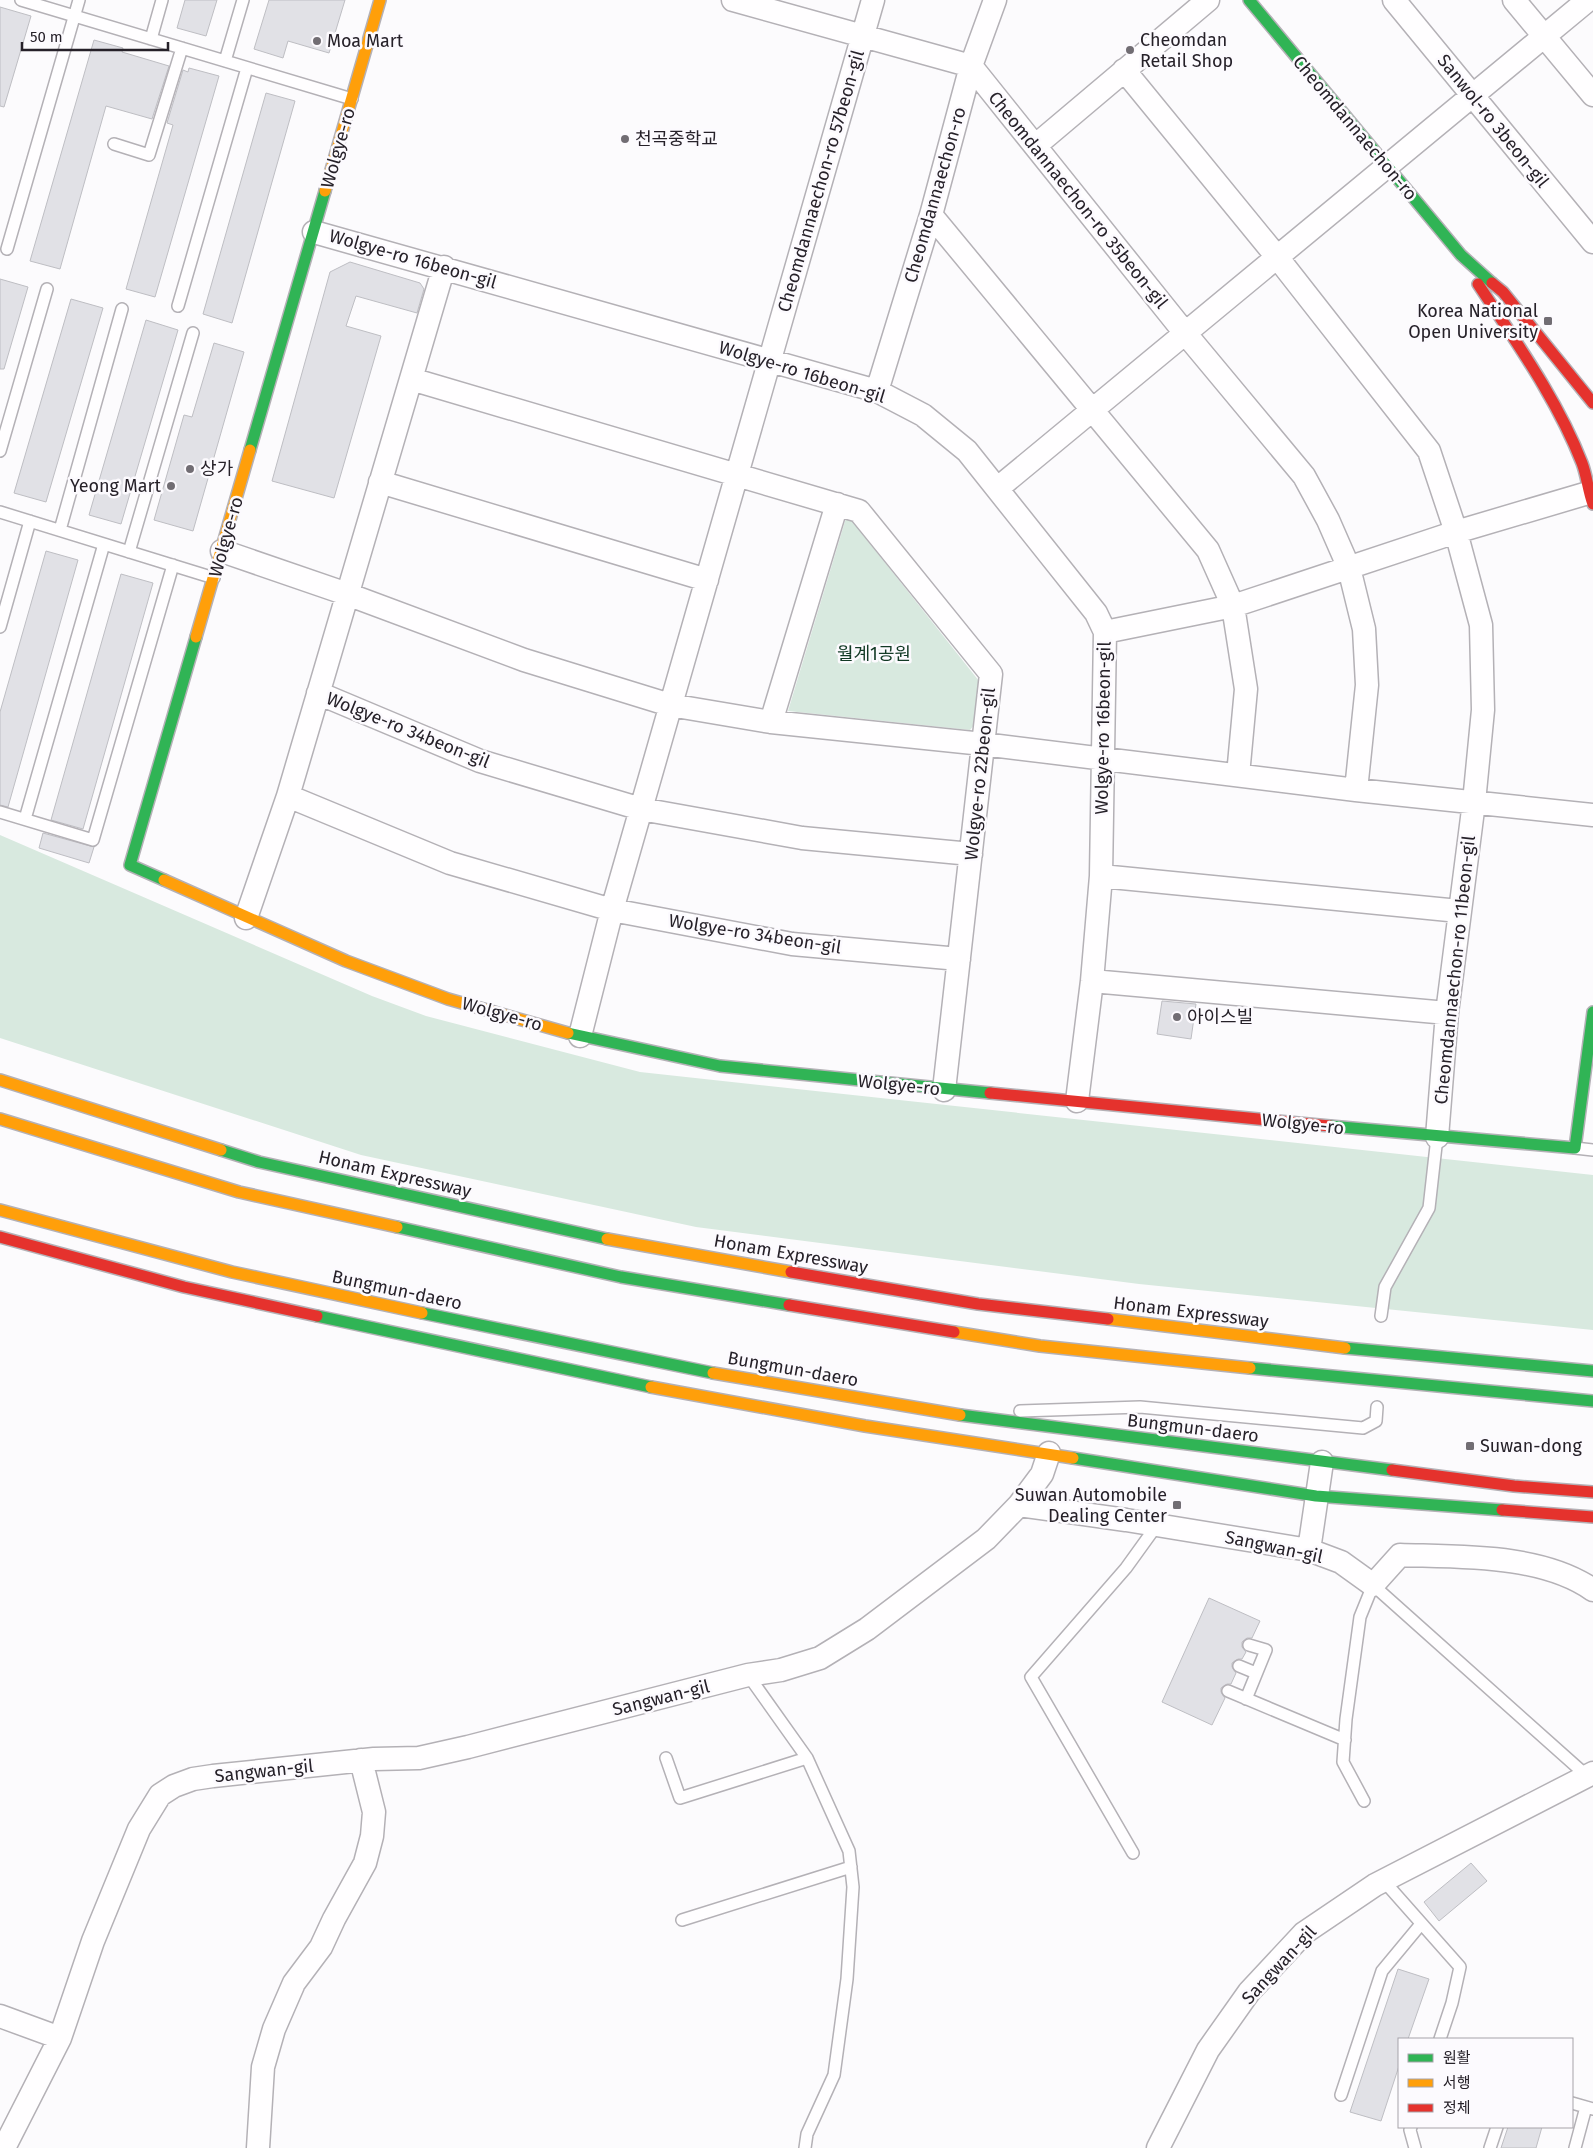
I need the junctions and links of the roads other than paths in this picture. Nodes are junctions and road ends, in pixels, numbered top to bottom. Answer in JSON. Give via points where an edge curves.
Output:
{"nodes":[{"id":1,"x":21,"y":0,"type":"edge"},
{"id":2,"x":79,"y":0,"type":"edge"},
{"id":3,"x":162,"y":0,"type":"edge"},
{"id":4,"x":243,"y":0,"type":"edge"},
{"id":5,"x":380,"y":0,"type":"edge"},
{"id":6,"x":732,"y":0,"type":"edge"},
{"id":7,"x":873,"y":0,"type":"edge"},
{"id":8,"x":995,"y":0,"type":"edge"},
{"id":9,"x":1208,"y":0,"type":"edge"},
{"id":10,"x":1249,"y":0,"type":"edge"},
{"id":11,"x":1394,"y":0,"type":"edge"},
{"id":12,"x":1514,"y":0,"type":"edge"},
{"id":13,"x":1588,"y":0,"type":"edge"},
{"id":14,"x":74,"y":16,"type":"junction"},
{"id":15,"x":863,"y":36,"type":"junction"},
{"id":16,"x":1544,"y":36,"type":"junction"},
{"id":17,"x":151,"y":39,"type":"junction"},
{"id":18,"x":182,"y":48,"type":"junction"},
{"id":19,"x":225,"y":61,"type":"junction"},
{"id":20,"x":970,"y":66,"type":"junction"},
{"id":21,"x":247,"y":68,"type":"junction"},
{"id":22,"x":1124,"y":70,"type":"junction"},
{"id":23,"x":1593,"y":95,"type":"edge"},
{"id":24,"x":1472,"y":96,"type":"junction"},
{"id":25,"x":352,"y":99,"type":"junction"},
{"id":26,"x":114,"y":144,"type":"dead end"},
{"id":27,"x":1035,"y":146,"type":"junction"},
{"id":28,"x":1386,"y":166,"type":"junction"},
{"id":29,"x":931,"y":215,"type":"junction"},
{"id":30,"x":314,"y":232,"type":"junction"},
{"id":31,"x":1593,"y":242,"type":"edge"},
{"id":32,"x":6,"y":249,"type":"dead end"},
{"id":33,"x":1461,"y":255,"type":"junction"},
{"id":34,"x":1277,"y":257,"type":"junction"},
{"id":35,"x":444,"y":267,"type":"junction"},
{"id":36,"x":47,"y":289,"type":"dead end"},
{"id":37,"x":178,"y":306,"type":"dead end"},
{"id":38,"x":122,"y":309,"type":"dead end"},
{"id":39,"x":193,"y":333,"type":"dead end"},
{"id":40,"x":1185,"y":333,"type":"junction"},
{"id":41,"x":769,"y":361,"type":"junction"},
{"id":42,"x":411,"y":379,"type":"junction"},
{"id":43,"x":877,"y":391,"type":"junction"},
{"id":44,"x":1593,"y":403,"type":"edge"},
{"id":45,"x":1092,"y":410,"type":"junction"},
{"id":46,"x":0,"y":451,"type":"edge"},
{"id":47,"x":1593,"y":462,"type":"edge"},
{"id":48,"x":737,"y":475,"type":"junction"},
{"id":49,"x":380,"y":482,"type":"junction"},
{"id":50,"x":998,"y":488,"type":"junction"},
{"id":51,"x":1589,"y":491,"type":"edge"},
{"id":52,"x":837,"y":504,"type":"junction"},
{"id":53,"x":0,"y":512,"type":"edge"},
{"id":54,"x":30,"y":521,"type":"junction"},
{"id":55,"x":60,"y":530,"type":"junction"},
{"id":56,"x":1456,"y":532,"type":"junction"},
{"id":57,"x":104,"y":544,"type":"junction"},
{"id":58,"x":222,"y":551,"type":"junction"},
{"id":59,"x":129,"y":552,"type":"junction"},
{"id":60,"x":172,"y":565,"type":"junction"},
{"id":61,"x":1349,"y":568,"type":"junction"},
{"id":62,"x":214,"y":578,"type":"junction"},
{"id":63,"x":706,"y":580,"type":"junction"},
{"id":64,"x":347,"y":594,"type":"junction"},
{"id":65,"x":1233,"y":606,"type":"junction"},
{"id":66,"x":0,"y":627,"type":"edge"},
{"id":67,"x":1105,"y":632,"type":"junction"},
{"id":68,"x":318,"y":693,"type":"junction"},
{"id":69,"x":670,"y":706,"type":"junction"},
{"id":70,"x":772,"y":722,"type":"junction"},
{"id":71,"x":983,"y":744,"type":"junction"},
{"id":72,"x":1103,"y":760,"type":"junction"},
{"id":73,"x":1238,"y":775,"type":"junction"},
{"id":74,"x":1356,"y":790,"type":"junction"},
{"id":75,"x":288,"y":796,"type":"junction"},
{"id":76,"x":1474,"y":802,"type":"junction"},
{"id":77,"x":641,"y":809,"type":"junction"},
{"id":78,"x":0,"y":812,"type":"edge"},
{"id":79,"x":1593,"y":815,"type":"edge"},
{"id":80,"x":26,"y":819,"type":"junction"},
{"id":81,"x":971,"y":854,"type":"junction"},
{"id":82,"x":1101,"y":876,"type":"junction"},
{"id":83,"x":612,"y":910,"type":"junction"},
{"id":84,"x":1459,"y":911,"type":"junction"},
{"id":85,"x":246,"y":918,"type":"junction"},
{"id":86,"x":960,"y":959,"type":"junction"},
{"id":87,"x":1092,"y":981,"type":"junction"},
{"id":88,"x":1593,"y":1012,"type":"edge"},
{"id":89,"x":1447,"y":1013,"type":"junction"},
{"id":90,"x":1593,"y":1018,"type":"edge"},
{"id":91,"x":580,"y":1036,"type":"junction"},
{"id":92,"x":0,"y":1080,"type":"edge"},
{"id":93,"x":944,"y":1090,"type":"junction"},
{"id":94,"x":1077,"y":1101,"type":"junction"},
{"id":95,"x":0,"y":1119,"type":"edge"},
{"id":96,"x":1437,"y":1137,"type":"junction"},
{"id":97,"x":1575,"y":1148,"type":"junction"},
{"id":98,"x":1593,"y":1150,"type":"edge"},
{"id":99,"x":0,"y":1210,"type":"edge"},
{"id":100,"x":0,"y":1237,"type":"edge"},
{"id":101,"x":1381,"y":1316,"type":"dead end"},
{"id":102,"x":1593,"y":1371,"type":"edge"},
{"id":103,"x":1399,"y":1383,"type":"junction"},
{"id":104,"x":1593,"y":1400,"type":"edge"},
{"id":105,"x":1493,"y":1403,"type":"dead end"},
{"id":106,"x":1377,"y":1407,"type":"dead end"},
{"id":107,"x":951,"y":1414,"type":"junction"},
{"id":108,"x":1049,"y":1453,"type":"junction"},
{"id":109,"x":1322,"y":1462,"type":"junction"},
{"id":110,"x":1593,"y":1492,"type":"edge"},
{"id":111,"x":1316,"y":1496,"type":"junction"},
{"id":112,"x":1019,"y":1505,"type":"junction"},
{"id":113,"x":1593,"y":1517,"type":"edge"},
{"id":114,"x":1157,"y":1525,"type":"junction"},
{"id":115,"x":1309,"y":1550,"type":"junction"},
{"id":116,"x":1373,"y":1585,"type":"junction"},
{"id":117,"x":1593,"y":1590,"type":"edge"},
{"id":118,"x":1249,"y":1645,"type":"dead end"},
{"id":119,"x":1239,"y":1666,"type":"dead end"},
{"id":120,"x":1256,"y":1673,"type":"junction"},
{"id":121,"x":748,"y":1675,"type":"junction"},
{"id":122,"x":1228,"y":1691,"type":"dead end"},
{"id":123,"x":1246,"y":1699,"type":"junction"},
{"id":124,"x":1345,"y":1740,"type":"junction"},
{"id":125,"x":666,"y":1758,"type":"dead end"},
{"id":126,"x":807,"y":1758,"type":"junction"},
{"id":127,"x":362,"y":1760,"type":"junction"},
{"id":128,"x":1591,"y":1777,"type":"edge"},
{"id":129,"x":1364,"y":1801,"type":"dead end"},
{"id":130,"x":1133,"y":1853,"type":"dead end"},
{"id":131,"x":851,"y":1868,"type":"junction"},
{"id":132,"x":1383,"y":1880,"type":"junction"},
{"id":133,"x":682,"y":1920,"type":"dead end"},
{"id":134,"x":1422,"y":1924,"type":"junction"},
{"id":135,"x":0,"y":2016,"type":"edge"},
{"id":136,"x":60,"y":2038,"type":"junction"},
{"id":137,"x":1440,"y":2038,"type":"edge"},
{"id":138,"x":1341,"y":2096,"type":"dead end"},
{"id":139,"x":1573,"y":2103,"type":"edge"},
{"id":140,"x":1590,"y":2108,"type":"edge"},
{"id":141,"x":1411,"y":2128,"type":"edge"},
{"id":142,"x":1497,"y":2128,"type":"edge"},
{"id":143,"x":4,"y":2148,"type":"edge"},
{"id":144,"x":258,"y":2148,"type":"edge"},
{"id":145,"x":805,"y":2148,"type":"edge"},
{"id":146,"x":1158,"y":2148,"type":"edge"},
{"id":147,"x":1415,"y":2148,"type":"edge"},
{"id":148,"x":1490,"y":2148,"type":"edge"},
{"id":149,"x":1575,"y":2148,"type":"edge"}],
"edges":[{"from":1,"to":14,"type":"lane"},
{"from":2,"to":14,"type":"lane"},
{"from":3,"to":17,"type":"lane"},
{"from":4,"to":19,"type":"lane"},
{"from":5,"to":25,"type":"main road","name":"Wolgye-ro"},
{"from":6,"to":15,"type":"street"},
{"from":7,"to":15,"type":"street","name":"Cheomdannaechon-ro 57beon-gil"},
{"from":8,"to":20,"type":"street","name":"Cheomdannaechon-ro"},
{"from":9,"to":22,"type":"street"},
{"from":10,"to":28,"type":"main road","name":"Cheomdannaechon-ro"},
{"from":11,"to":24,"type":"street","name":"Sanwol-ro 3beon-gil"},
{"from":12,"to":16,"type":"street"},
{"from":13,"to":16,"type":"street"},
{"from":14,"to":17,"type":"lane"},
{"from":14,"to":32,"type":"lane"},
{"from":15,"to":20,"type":"street"},
{"from":15,"to":41,"type":"street","name":"Cheomdannaechon-ro 57beon-gil"},
{"from":16,"to":23,"type":"street"},
{"from":16,"to":24,"type":"street"},
{"from":17,"to":18,"type":"lane"},
{"from":18,"to":19,"type":"lane"},
{"from":18,"to":26,"type":"lane","via":[[149,155]]},
{"from":19,"to":21,"type":"lane"},
{"from":20,"to":27,"type":"street","name":"Cheomdannaechon-ro 35beon-gil"},
{"from":20,"to":29,"type":"street","name":"Cheomdannaechon-ro"},
{"from":21,"to":25,"type":"lane"},
{"from":21,"to":37,"type":"lane"},
{"from":22,"to":27,"type":"street"},
{"from":22,"to":34,"type":"street"},
{"from":24,"to":28,"type":"street"},
{"from":24,"to":31,"type":"street","name":"Sanwol-ro 3beon-gil"},
{"from":25,"to":30,"type":"main road","name":"Wolgye-ro"},
{"from":27,"to":40,"type":"street","name":"Cheomdannaechon-ro 35beon-gil"},
{"from":28,"to":33,"type":"main road","name":"Cheomdannaechon-ro"},
{"from":28,"to":34,"type":"street"},
{"from":29,"to":43,"type":"street","name":"Cheomdannaechon-ro"},
{"from":29,"to":45,"type":"street"},
{"from":30,"to":35,"type":"street","name":"Wolgye-ro 16beon-gil"},
{"from":30,"to":58,"type":"main road","name":"Wolgye-ro"},
{"from":33,"to":44,"type":"main road","via":[[1502,292]]},
{"from":33,"to":51,"type":"main road","via":[[1488,303],[1550,395],[1583,465]]},
{"from":34,"to":40,"type":"street"},
{"from":34,"to":56,"type":"street","via":[[1429,452]]},
{"from":35,"to":41,"type":"street","name":"Wolgye-ro 16beon-gil"},
{"from":35,"to":42,"type":"street"},
{"from":36,"to":46,"type":"lane"},
{"from":38,"to":55,"type":"lane"},
{"from":39,"to":59,"type":"lane"},
{"from":40,"to":45,"type":"street"},
{"from":40,"to":61,"type":"street","name":"Cheomdannaechon-ro 35beon-gil","via":[[1304,476]]},
{"from":41,"to":43,"type":"street","name":"Wolgye-ro 16beon-gil"},
{"from":41,"to":48,"type":"street"},
{"from":42,"to":48,"type":"street"},
{"from":42,"to":49,"type":"street"},
{"from":43,"to":50,"type":"street","name":"Wolgye-ro 16beon-gil","via":[[923,415],[967,451]]},
{"from":45,"to":50,"type":"street"},
{"from":45,"to":65,"type":"street","via":[[1208,550]]},
{"from":47,"to":51,"type":"main road"},
{"from":48,"to":52,"type":"street","name":"Wolgye-ro 22beon-gil"},
{"from":48,"to":63,"type":"street"},
{"from":49,"to":63,"type":"street"},
{"from":49,"to":64,"type":"street"},
{"from":50,"to":67,"type":"street","name":"Wolgye-ro 16beon-gil","via":[[1096,613]]},
{"from":51,"to":56,"type":"street"},
{"from":52,"to":70,"type":"street"},
{"from":52,"to":71,"type":"street","name":"Wolgye-ro 22beon-gil","via":[[859,510],[991,674]]},
{"from":53,"to":54,"type":"lane"},
{"from":54,"to":55,"type":"lane"},
{"from":54,"to":66,"type":"lane"},
{"from":55,"to":57,"type":"lane"},
{"from":56,"to":61,"type":"street"},
{"from":56,"to":76,"type":"street","name":"Cheomdannaechon-ro 11beon-gil","via":[[1481,625],[1483,710]]},
{"from":57,"to":59,"type":"lane"},
{"from":57,"to":80,"type":"lane"},
{"from":58,"to":62,"type":"main road","name":"Wolgye-ro"},
{"from":58,"to":64,"type":"street"},
{"from":59,"to":60,"type":"lane"},
{"from":60,"to":62,"type":"lane"},
{"from":60,"to":80,"type":"lane","via":[[93,840]]},
{"from":61,"to":65,"type":"street"},
{"from":61,"to":74,"type":"street","via":[[1364,629],[1368,685]]},
{"from":62,"to":85,"type":"main road","name":"Wolgye-ro","via":[[130,866]]},
{"from":63,"to":69,"type":"street"},
{"from":64,"to":68,"type":"street"},
{"from":64,"to":69,"type":"street","via":[[524,660]]},
{"from":65,"to":67,"type":"street"},
{"from":65,"to":73,"type":"street","via":[[1246,689]]},
{"from":67,"to":72,"type":"street","name":"Wolgye-ro 16beon-gil"},
{"from":68,"to":75,"type":"street"},
{"from":68,"to":77,"type":"street","name":"Wolgye-ro 34beon-gil","via":[[480,762]]},
{"from":69,"to":70,"type":"street"},
{"from":69,"to":77,"type":"street"},
{"from":70,"to":71,"type":"street"},
{"from":71,"to":72,"type":"street"},
{"from":71,"to":81,"type":"street","name":"Wolgye-ro 22beon-gil"},
{"from":72,"to":73,"type":"street"},
{"from":72,"to":82,"type":"street","name":"Wolgye-ro 16beon-gil"},
{"from":73,"to":74,"type":"street"},
{"from":74,"to":76,"type":"street"},
{"from":75,"to":83,"type":"street","name":"Wolgye-ro 34beon-gil","via":[[450,864]]},
{"from":75,"to":85,"type":"street"},
{"from":76,"to":79,"type":"street"},
{"from":76,"to":84,"type":"street","name":"Cheomdannaechon-ro 11beon-gil"},
{"from":77,"to":81,"type":"street","name":"Wolgye-ro 34beon-gil","via":[[802,838]]},
{"from":77,"to":83,"type":"street"},
{"from":78,"to":80,"type":"lane"},
{"from":81,"to":86,"type":"street","name":"Wolgye-ro 22beon-gil"},
{"from":82,"to":84,"type":"street"},
{"from":82,"to":87,"type":"street","name":"Wolgye-ro 16beon-gil"},
{"from":83,"to":86,"type":"street","name":"Wolgye-ro 34beon-gil","via":[[792,944]]},
{"from":83,"to":91,"type":"street"},
{"from":84,"to":89,"type":"street","name":"Cheomdannaechon-ro 11beon-gil"},
{"from":85,"to":91,"type":"main road","name":"Wolgye-ro","via":[[346,961],[448,999]]},
{"from":86,"to":93,"type":"street","name":"Wolgye-ro 22beon-gil"},
{"from":87,"to":89,"type":"street"},
{"from":87,"to":94,"type":"street","name":"Wolgye-ro 16beon-gil"},
{"from":88,"to":90,"type":"main road"},
{"from":89,"to":96,"type":"street","name":"Cheomdannaechon-ro 11beon-gil"},
{"from":90,"to":97,"type":"main road"},
{"from":91,"to":93,"type":"main road","name":"Wolgye-ro","via":[[720,1066]]},
{"from":92,"to":102,"type":"main road","name":"Honam Expressway","via":[[259,1162],[614,1241],[978,1304],[1400,1354]]},
{"from":93,"to":94,"type":"main road","name":"Wolgye-ro"},
{"from":94,"to":96,"type":"main road","name":"Wolgye-ro"},
{"from":95,"to":103,"type":"main road","via":[[239,1192],[621,1277],[1040,1346]]},
{"from":96,"to":97,"type":"main road","name":"Wolgye-ro"},
{"from":96,"to":101,"type":"lane","via":[[1429,1208],[1384,1287]]},
{"from":97,"to":98,"type":"lane"},
{"from":99,"to":107,"type":"main road","name":"Bungmun-daero","via":[[232,1272],[682,1368]]},
{"from":100,"to":108,"type":"main road","via":[[184,1288],[679,1393],[865,1426]]},
{"from":103,"to":104,"type":"main road"},
{"from":103,"to":105,"type":"main road"},
{"from":106,"to":107,"type":"lane","via":[[1376,1421],[1363,1428],[1140,1407]]},
{"from":107,"to":109,"type":"main road","name":"Bungmun-daero"},
{"from":108,"to":111,"type":"main road"},
{"from":108,"to":112,"type":"street","name":"Sangwan-gil","via":[[1042,1474]]},
{"from":109,"to":110,"type":"main road","name":"Bungmun-daero","via":[[1514,1486]]},
{"from":109,"to":111,"type":"street"},
{"from":111,"to":113,"type":"main road"},
{"from":111,"to":115,"type":"street"},
{"from":112,"to":114,"type":"street","name":"Sangwan-gil"},
{"from":112,"to":121,"type":"street","name":"Sangwan-gil","via":[[986,1539],[867,1629],[820,1658],[781,1670]]},
{"from":114,"to":115,"type":"street","name":"Sangwan-gil"},
{"from":114,"to":130,"type":"lane","via":[[1126,1568],[1031,1677]]},
{"from":115,"to":116,"type":"street","name":"Sangwan-gil","via":[[1341,1562]]},
{"from":116,"to":117,"type":"street","via":[[1400,1555],[1480,1558],[1533,1566],[1561,1573]]},
{"from":116,"to":124,"type":"lane","via":[[1360,1617]]},
{"from":116,"to":128,"type":"lane"},
{"from":118,"to":120,"type":"lane","via":[[1266,1650]]},
{"from":119,"to":120,"type":"lane"},
{"from":120,"to":123,"type":"lane"},
{"from":121,"to":126,"type":"lane"},
{"from":121,"to":127,"type":"street","name":"Sangwan-gil","via":[[419,1758]]},
{"from":122,"to":123,"type":"lane"},
{"from":123,"to":124,"type":"lane"},
{"from":124,"to":129,"type":"lane","via":[[1343,1762]]},
{"from":125,"to":126,"type":"lane","via":[[680,1798]]},
{"from":126,"to":131,"type":"lane","via":[[849,1851]]},
{"from":127,"to":136,"type":"street","name":"Sangwan-gil","via":[[213,1776],[183,1783],[160,1795],[139,1829]]},
{"from":127,"to":144,"type":"street","via":[[374,1812],[366,1863],[321,1946],[294,1983],[274,2028],[263,2067]]},
{"from":128,"to":132,"type":"street","name":"Sangwan-gil"},
{"from":131,"to":133,"type":"lane"},
{"from":131,"to":145,"type":"lane","via":[[853,1887],[847,1979],[834,2075],[807,2134]]},
{"from":132,"to":134,"type":"lane"},
{"from":132,"to":146,"type":"street","name":"Sangwan-gil","via":[[1304,1933],[1249,1992],[1208,2050]]},
{"from":134,"to":137,"type":"lane","via":[[1460,1967]]},
{"from":134,"to":138,"type":"lane","via":[[1382,1971]]},
{"from":135,"to":136,"type":"street"},
{"from":136,"to":143,"type":"street","name":"Sangwan-gil"},
{"from":139,"to":140,"type":"lane"},
{"from":140,"to":149,"type":"lane"},
{"from":141,"to":147,"type":"lane"},
{"from":142,"to":148,"type":"lane"}]}
